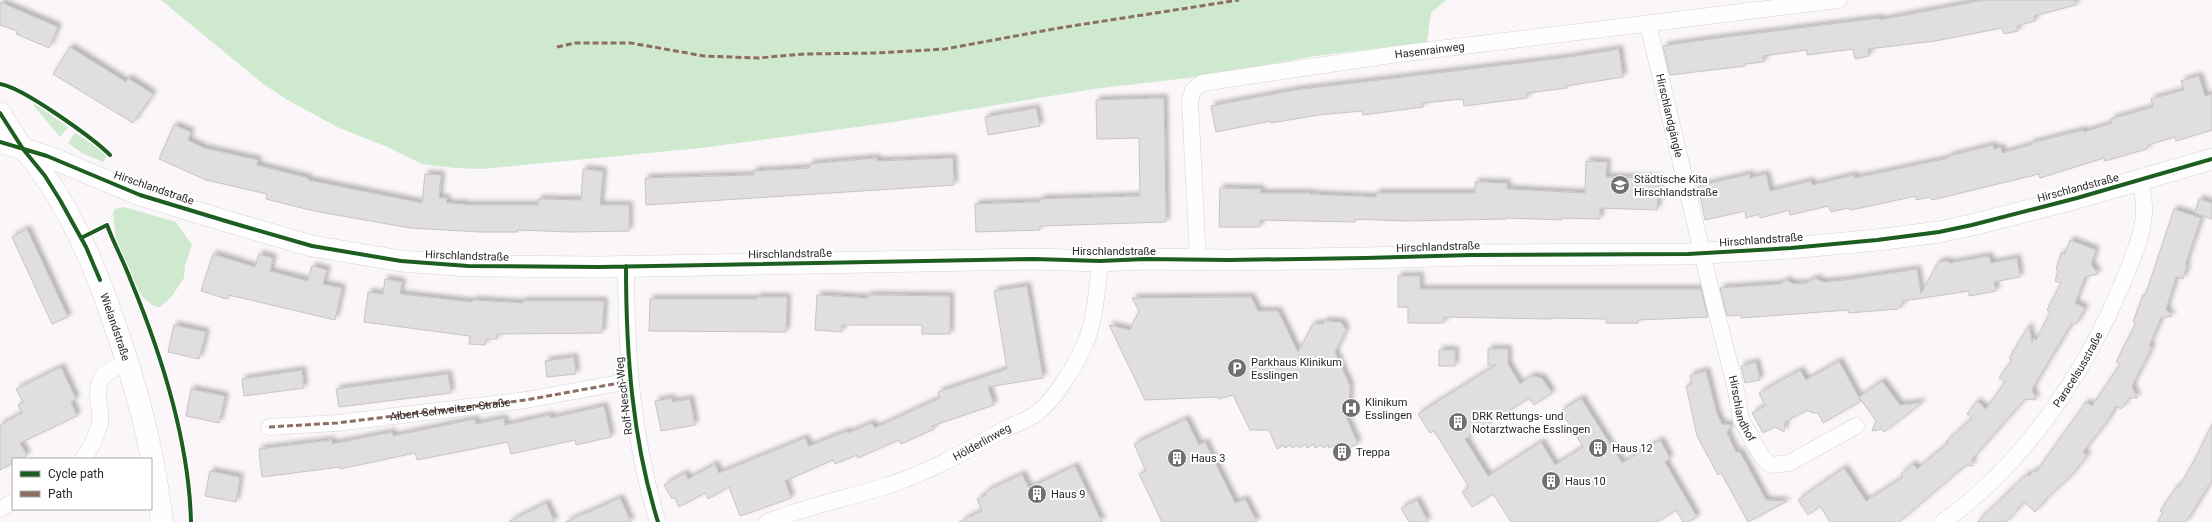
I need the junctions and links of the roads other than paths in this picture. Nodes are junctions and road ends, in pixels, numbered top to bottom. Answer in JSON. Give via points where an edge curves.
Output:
{"nodes":[{"id":1,"x":1839,"y":0,"type":"edge"},
{"id":2,"x":1648,"y":24,"type":"junction"},
{"id":3,"x":0,"y":113,"type":"edge"},
{"id":4,"x":0,"y":142,"type":"edge"},
{"id":5,"x":23,"y":149,"type":"junction"},
{"id":6,"x":2212,"y":159,"type":"edge"},
{"id":7,"x":2140,"y":180,"type":"junction"},
{"id":8,"x":1703,"y":254,"type":"junction"},
{"id":9,"x":1198,"y":260,"type":"junction"},
{"id":10,"x":1100,"y":262,"type":"junction"},
{"id":11,"x":626,"y":266,"type":"junction"},
{"id":12,"x":129,"y":362,"type":"junction"},
{"id":13,"x":630,"y":382,"type":"junction"},
{"id":14,"x":1856,"y":426,"type":"dead end"},
{"id":15,"x":269,"y":427,"type":"dead end"},
{"id":16,"x":84,"y":458,"type":"edge"},
{"id":17,"x":12,"y":503,"type":"edge"},
{"id":18,"x":0,"y":509,"type":"edge"},
{"id":19,"x":162,"y":522,"type":"edge"},
{"id":20,"x":658,"y":522,"type":"edge"},
{"id":21,"x":767,"y":522,"type":"edge"},
{"id":22,"x":1942,"y":522,"type":"edge"}],
"edges":[{"from":1,"to":2,"type":"street","name":"Hasenrainweg"},
{"from":2,"to":8,"type":"street","name":"Hirschlandgängle"},
{"from":2,"to":9,"type":"street","name":"Hasenrainweg","via":[[1382,56],[1202,83],[1193,90],[1190,101]]},
{"from":3,"to":5,"type":"street"},
{"from":4,"to":5,"type":"main road"},
{"from":5,"to":11,"type":"street","name":"Hirschlandstraße","via":[[157,200],[279,237],[342,252],[437,264]]},
{"from":5,"to":12,"type":"main road","name":"Wielandstraße","via":[[45,176],[84,243]]},
{"from":6,"to":7,"type":"street","name":"Hirschlandstraße"},
{"from":7,"to":8,"type":"street","name":"Hirschlandstraße","via":[[2016,214],[1938,232]]},
{"from":7,"to":22,"type":"street","name":"Paracelsusstraße","via":[[2144,213],[2142,228],[2116,300],[2087,358],[2066,391],[2013,458],[1974,498]]},
{"from":8,"to":9,"type":"street","name":"Hirschlandstraße","via":[[1471,254]]},
{"from":8,"to":14,"type":"street","name":"Hirschlandhof","via":[[1741,419],[1767,463],[1776,466],[1789,463]]},
{"from":9,"to":10,"type":"street","name":"Hirschlandstraße","via":[[1145,259]]},
{"from":10,"to":11,"type":"street","name":"Hirschlandstraße","via":[[1034,259]]},
{"from":10,"to":21,"type":"street","name":"Hölderlinweg","via":[[1096,304],[1088,335],[1071,369],[1052,397],[1036,413],[959,456],[883,487]]},
{"from":11,"to":13,"type":"street","name":"Rolf-Nesch-Weg"},
{"from":12,"to":16,"type":"street","via":[[110,370],[101,379],[98,390],[98,430],[92,447]]},
{"from":12,"to":19,"type":"main road","name":"Wielandstraße","via":[[148,431]]},
{"from":13,"to":15,"type":"street","name":"Albert-Schweitzer-Straße","via":[[526,400],[337,423]]},
{"from":13,"to":20,"type":"street","name":"Rolf-Nesch-Weg","via":[[641,455]]},
{"from":17,"to":18,"type":"street"}]}
